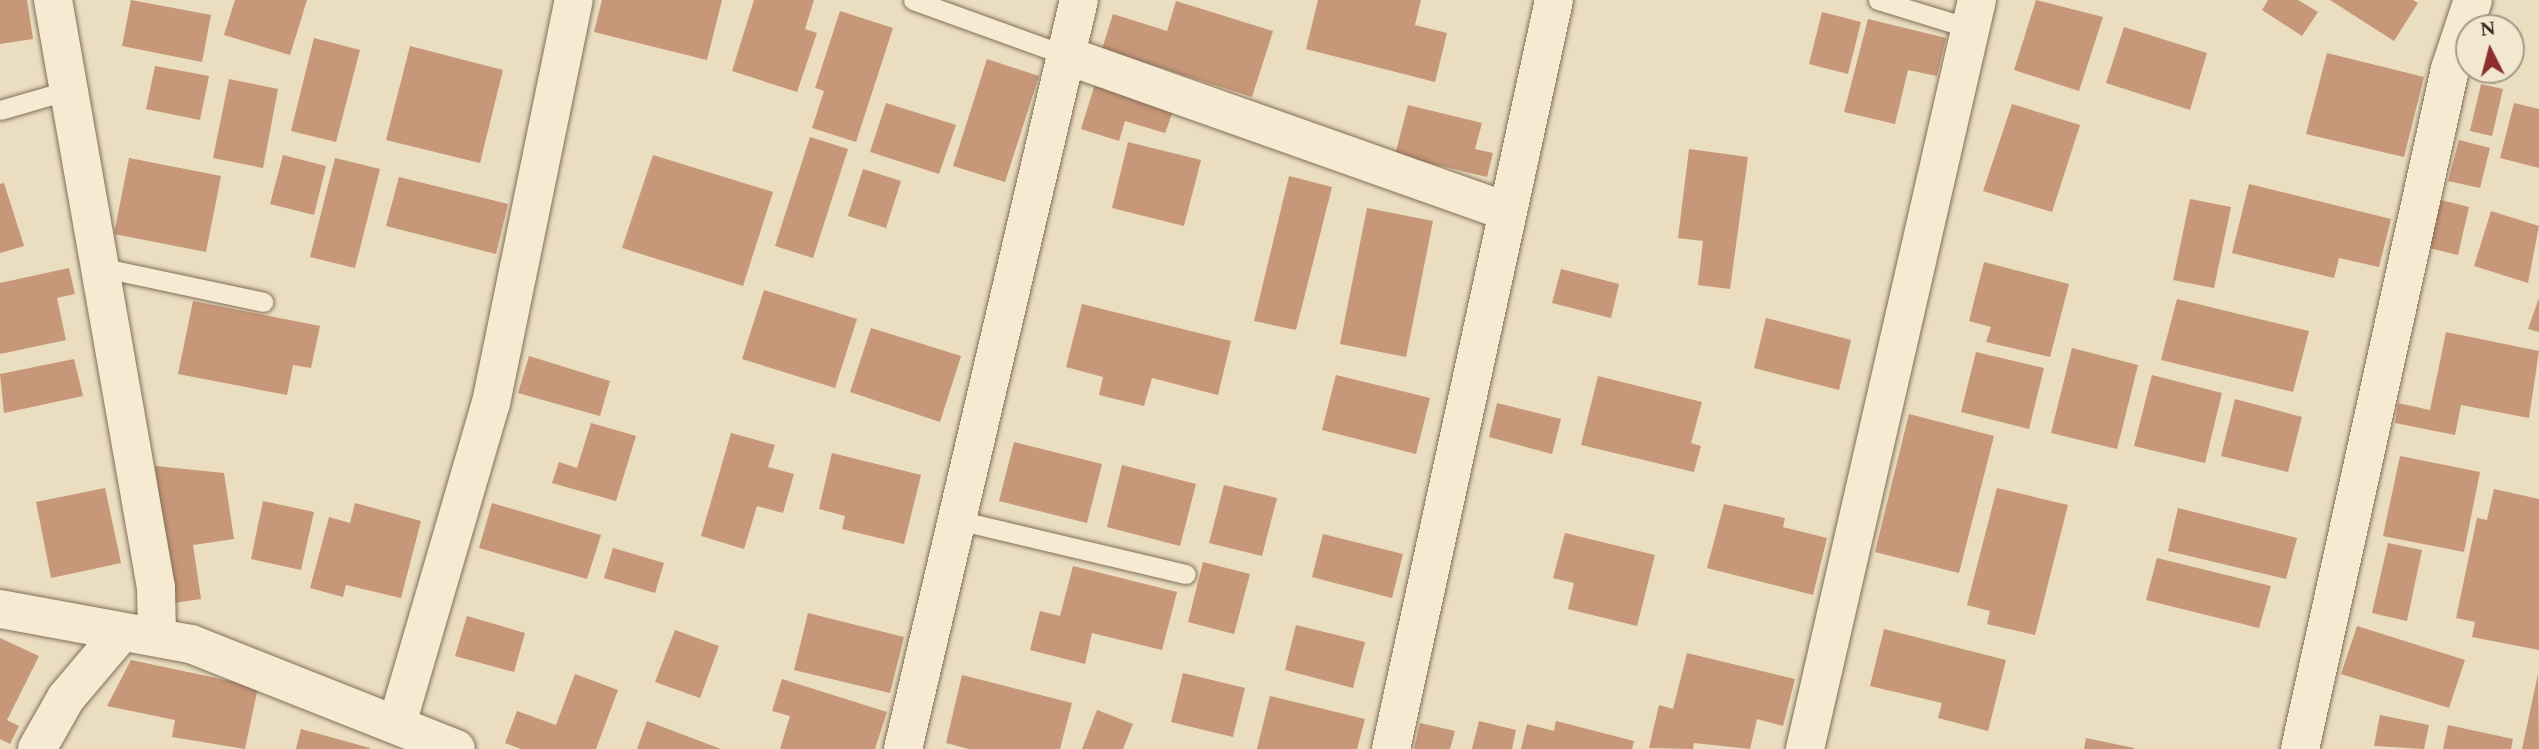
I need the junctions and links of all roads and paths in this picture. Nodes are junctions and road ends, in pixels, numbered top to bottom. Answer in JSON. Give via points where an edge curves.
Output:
{"nodes":[{"id":1,"x":53,"y":0,"type":"edge"},
{"id":2,"x":574,"y":0,"type":"edge"},
{"id":3,"x":913,"y":0,"type":"edge"},
{"id":4,"x":1079,"y":0,"type":"edge"},
{"id":5,"x":1554,"y":0,"type":"edge"},
{"id":6,"x":1878,"y":0,"type":"edge"},
{"id":7,"x":2473,"y":0,"type":"edge"},
{"id":8,"x":1973,"y":14,"type":"edge"},
{"id":9,"x":1068,"y":56,"type":"junction"},
{"id":10,"x":69,"y":90,"type":"junction"},
{"id":11,"x":0,"y":110,"type":"edge"},
{"id":12,"x":1504,"y":210,"type":"junction"},
{"id":13,"x":99,"y":267,"type":"junction"},
{"id":14,"x":263,"y":302,"type":"dead end"},
{"id":15,"x":957,"y":520,"type":"junction"},
{"id":16,"x":1186,"y":574,"type":"dead end"},
{"id":17,"x":0,"y":609,"type":"edge"},
{"id":18,"x":139,"y":635,"type":"junction"},
{"id":19,"x":397,"y":724,"type":"junction"},
{"id":20,"x":37,"y":749,"type":"edge"},
{"id":21,"x":456,"y":749,"type":"edge"},
{"id":22,"x":903,"y":749,"type":"edge"},
{"id":23,"x":1391,"y":749,"type":"edge"},
{"id":24,"x":1805,"y":749,"type":"edge"},
{"id":25,"x":2300,"y":749,"type":"edge"}],
"edges":[{"from":1,"to":10,"type":"street"},
{"from":2,"to":19,"type":"street","via":[[491,403]]},
{"from":3,"to":9,"type":"lane"},
{"from":4,"to":9,"type":"street"},
{"from":5,"to":12,"type":"street"},
{"from":6,"to":8,"type":"lane"},
{"from":7,"to":25,"type":"street","via":[[2450,69]]},
{"from":8,"to":24,"type":"street"},
{"from":9,"to":12,"type":"street"},
{"from":9,"to":15,"type":"street"},
{"from":10,"to":11,"type":"lane"},
{"from":10,"to":13,"type":"street"},
{"from":12,"to":23,"type":"street","via":[[1412,669]]},
{"from":13,"to":14,"type":"lane"},
{"from":13,"to":18,"type":"street","via":[[156,589]]},
{"from":15,"to":16,"type":"lane"},
{"from":15,"to":22,"type":"street"},
{"from":17,"to":18,"type":"street"},
{"from":18,"to":19,"type":"street","via":[[191,644]]},
{"from":18,"to":20,"type":"street","via":[[66,698]]},
{"from":19,"to":21,"type":"street"}]}
